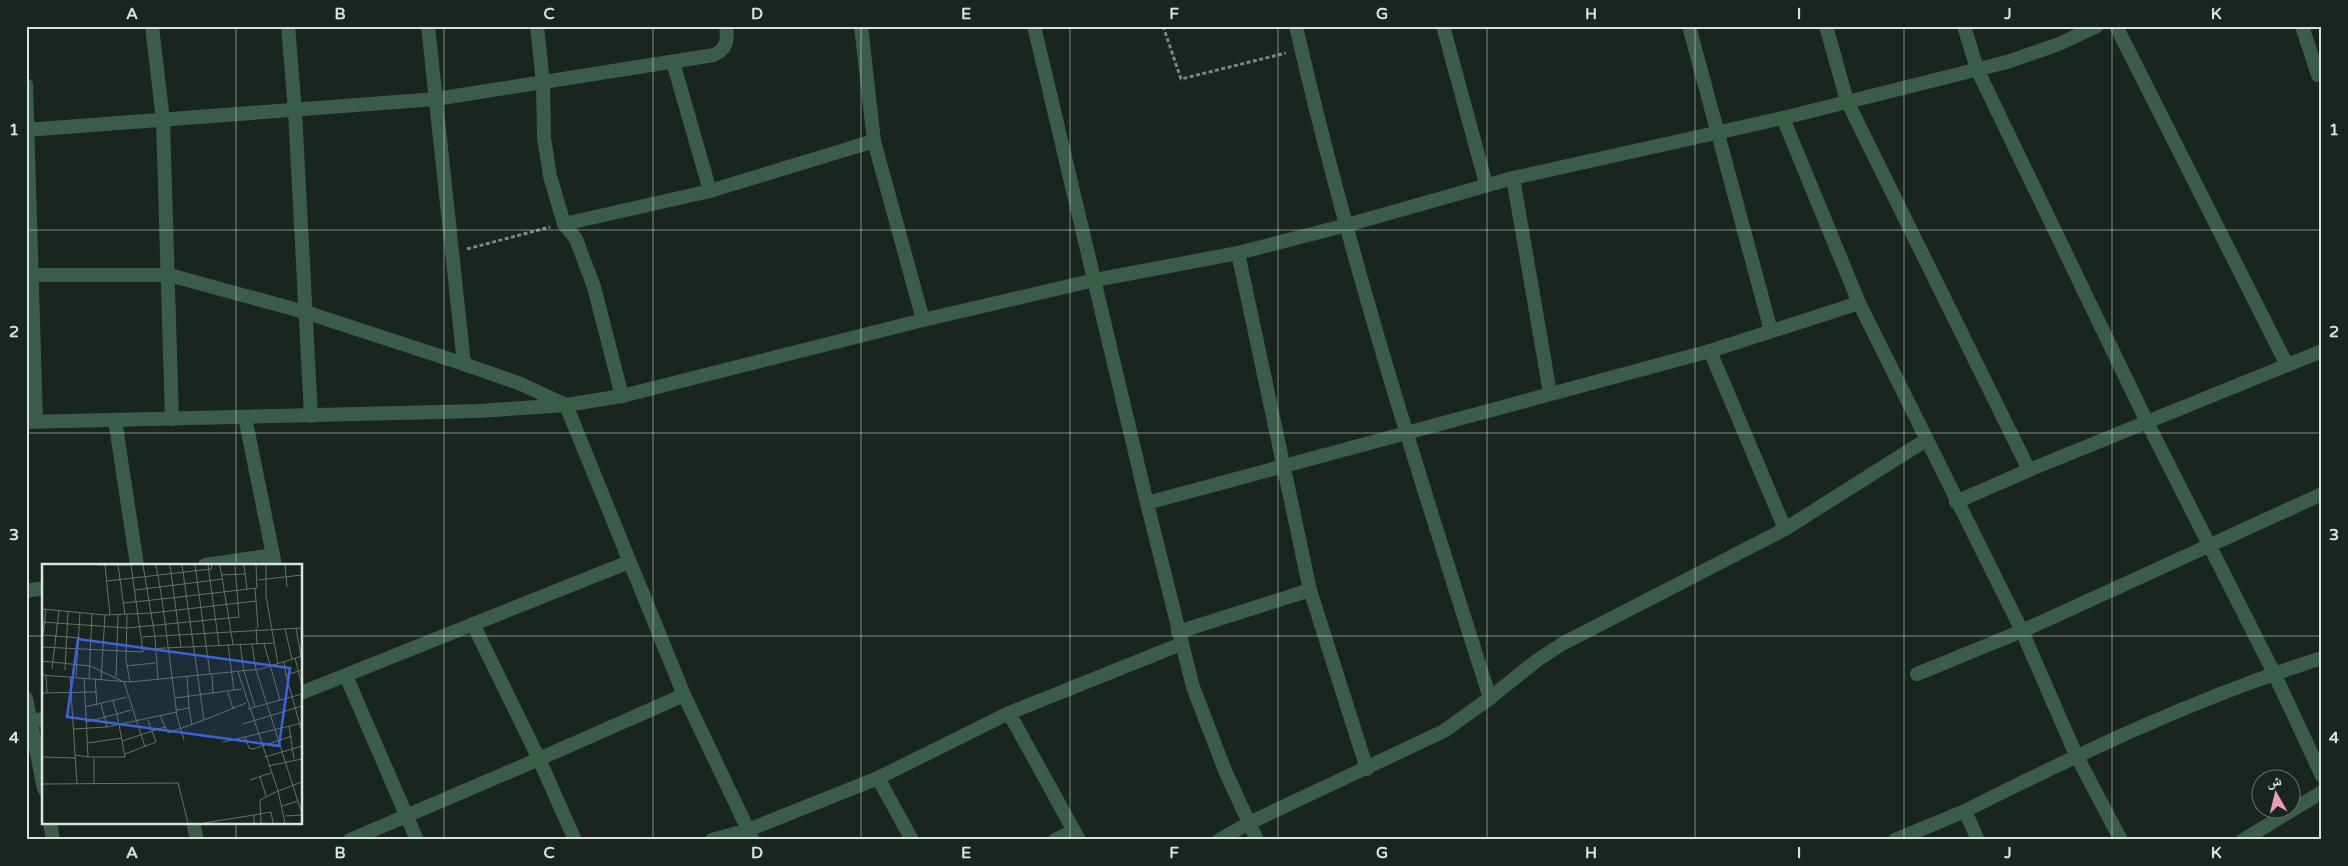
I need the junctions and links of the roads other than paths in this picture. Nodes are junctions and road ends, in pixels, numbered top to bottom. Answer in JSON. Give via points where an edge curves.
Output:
{"nodes":[{"id":1,"x":152,"y":26,"type":"edge"},
{"id":2,"x":288,"y":26,"type":"edge"},
{"id":3,"x":428,"y":26,"type":"edge"},
{"id":4,"x":537,"y":26,"type":"edge"},
{"id":5,"x":726,"y":26,"type":"edge"},
{"id":6,"x":861,"y":26,"type":"edge"},
{"id":7,"x":1034,"y":26,"type":"edge"},
{"id":8,"x":1296,"y":26,"type":"edge"},
{"id":9,"x":1443,"y":26,"type":"edge"},
{"id":10,"x":1688,"y":26,"type":"edge"},
{"id":11,"x":1826,"y":26,"type":"edge"},
{"id":12,"x":1964,"y":26,"type":"edge"},
{"id":13,"x":2097,"y":26,"type":"edge"},
{"id":14,"x":2116,"y":26,"type":"edge"},
{"id":15,"x":2302,"y":26,"type":"edge"},
{"id":16,"x":673,"y":62,"type":"junction"},
{"id":17,"x":1977,"y":69,"type":"junction"},
{"id":18,"x":2321,"y":77,"type":"edge"},
{"id":19,"x":543,"y":83,"type":"junction"},
{"id":20,"x":26,"y":85,"type":"edge"},
{"id":21,"x":436,"y":99,"type":"junction"},
{"id":22,"x":1847,"y":101,"type":"junction"},
{"id":23,"x":295,"y":111,"type":"junction"},
{"id":24,"x":1783,"y":118,"type":"junction"},
{"id":25,"x":163,"y":120,"type":"junction"},
{"id":26,"x":27,"y":130,"type":"edge"},
{"id":27,"x":1719,"y":133,"type":"junction"},
{"id":28,"x":874,"y":141,"type":"junction"},
{"id":29,"x":1512,"y":178,"type":"junction"},
{"id":30,"x":1486,"y":184,"type":"junction"},
{"id":31,"x":710,"y":191,"type":"junction"},
{"id":32,"x":564,"y":224,"type":"junction"},
{"id":33,"x":1347,"y":225,"type":"junction"},
{"id":34,"x":1238,"y":253,"type":"junction"},
{"id":35,"x":29,"y":275,"type":"edge"},
{"id":36,"x":169,"y":275,"type":"junction"},
{"id":37,"x":1095,"y":280,"type":"junction"},
{"id":38,"x":1859,"y":303,"type":"junction"},
{"id":39,"x":305,"y":312,"type":"junction"},
{"id":40,"x":923,"y":320,"type":"junction"},
{"id":41,"x":1771,"y":331,"type":"junction"},
{"id":42,"x":1710,"y":351,"type":"junction"},
{"id":43,"x":2322,"y":351,"type":"edge"},
{"id":44,"x":464,"y":364,"type":"junction"},
{"id":45,"x":2288,"y":365,"type":"junction"},
{"id":46,"x":1550,"y":393,"type":"junction"},
{"id":47,"x":622,"y":396,"type":"junction"},
{"id":48,"x":566,"y":405,"type":"junction"},
{"id":49,"x":311,"y":416,"type":"junction"},
{"id":50,"x":245,"y":417,"type":"junction"},
{"id":51,"x":172,"y":419,"type":"junction"},
{"id":52,"x":115,"y":420,"type":"junction"},
{"id":53,"x":31,"y":422,"type":"edge"},
{"id":54,"x":2147,"y":422,"type":"junction"},
{"id":55,"x":1405,"y":432,"type":"junction"},
{"id":56,"x":1926,"y":440,"type":"junction"},
{"id":57,"x":1284,"y":467,"type":"junction"},
{"id":58,"x":2029,"y":470,"type":"junction"},
{"id":59,"x":2322,"y":494,"type":"edge"},
{"id":60,"x":1956,"y":502,"type":"junction"},
{"id":61,"x":1147,"y":504,"type":"junction"},
{"id":62,"x":1785,"y":529,"type":"junction"},
{"id":63,"x":2211,"y":545,"type":"junction"},
{"id":64,"x":274,"y":560,"type":"edge"},
{"id":65,"x":629,"y":562,"type":"junction"},
{"id":66,"x":137,"y":564,"type":"edge"},
{"id":67,"x":219,"y":564,"type":"edge"},
{"id":68,"x":42,"y":588,"type":"edge"},
{"id":69,"x":1310,"y":590,"type":"junction"},
{"id":70,"x":26,"y":591,"type":"edge"},
{"id":71,"x":474,"y":624,"type":"junction"},
{"id":72,"x":2022,"y":631,"type":"junction"},
{"id":73,"x":1180,"y":638,"type":"junction"},
{"id":74,"x":2322,"y":658,"type":"edge"},
{"id":75,"x":2274,"y":673,"type":"junction"},
{"id":76,"x":1917,"y":674,"type":"dead end"},
{"id":77,"x":346,"y":676,"type":"junction"},
{"id":78,"x":302,"y":691,"type":"edge"},
{"id":79,"x":684,"y":695,"type":"junction"},
{"id":80,"x":26,"y":698,"type":"edge"},
{"id":81,"x":1490,"y":698,"type":"junction"},
{"id":82,"x":1009,"y":713,"type":"junction"},
{"id":83,"x":37,"y":720,"type":"edge"},
{"id":84,"x":2076,"y":755,"type":"junction"},
{"id":85,"x":539,"y":760,"type":"junction"},
{"id":86,"x":42,"y":769,"type":"edge"},
{"id":87,"x":1367,"y":769,"type":"junction"},
{"id":88,"x":2322,"y":776,"type":"edge"},
{"id":89,"x":878,"y":778,"type":"junction"},
{"id":90,"x":2322,"y":792,"type":"edge"},
{"id":91,"x":1965,"y":811,"type":"junction"},
{"id":92,"x":407,"y":815,"type":"junction"},
{"id":93,"x":1249,"y":823,"type":"junction"},
{"id":94,"x":50,"y":824,"type":"edge"},
{"id":95,"x":193,"y":824,"type":"edge"},
{"id":96,"x":751,"y":835,"type":"edge"},
{"id":97,"x":1076,"y":835,"type":"edge"},
{"id":98,"x":53,"y":840,"type":"edge"},
{"id":99,"x":197,"y":840,"type":"edge"},
{"id":100,"x":350,"y":840,"type":"edge"},
{"id":101,"x":417,"y":840,"type":"edge"},
{"id":102,"x":575,"y":840,"type":"edge"},
{"id":103,"x":712,"y":840,"type":"edge"},
{"id":104,"x":912,"y":840,"type":"edge"},
{"id":105,"x":1055,"y":840,"type":"edge"},
{"id":106,"x":1219,"y":840,"type":"edge"},
{"id":107,"x":1257,"y":840,"type":"edge"},
{"id":108,"x":1895,"y":840,"type":"edge"},
{"id":109,"x":1978,"y":840,"type":"edge"},
{"id":110,"x":2121,"y":840,"type":"edge"},
{"id":111,"x":2243,"y":840,"type":"edge"}],
"edges":[{"from":1,"to":25,"type":"street"},
{"from":2,"to":23,"type":"street"},
{"from":3,"to":21,"type":"street"},
{"from":4,"to":19,"type":"street"},
{"from":5,"to":16,"type":"street","via":[[727,44],[722,51]]},
{"from":6,"to":28,"type":"street"},
{"from":7,"to":37,"type":"street"},
{"from":8,"to":33,"type":"street"},
{"from":9,"to":30,"type":"street"},
{"from":10,"to":27,"type":"street"},
{"from":11,"to":22,"type":"street"},
{"from":12,"to":17,"type":"street"},
{"from":13,"to":17,"type":"street","via":[[2032,54]]},
{"from":14,"to":45,"type":"street"},
{"from":15,"to":18,"type":"street"},
{"from":16,"to":19,"type":"street"},
{"from":16,"to":31,"type":"street"},
{"from":17,"to":22,"type":"street"},
{"from":17,"to":54,"type":"street"},
{"from":19,"to":21,"type":"street"},
{"from":19,"to":32,"type":"street","via":[[546,156]]},
{"from":20,"to":26,"type":"street"},
{"from":21,"to":23,"type":"street"},
{"from":21,"to":44,"type":"street"},
{"from":22,"to":24,"type":"street"},
{"from":22,"to":58,"type":"street"},
{"from":23,"to":25,"type":"street"},
{"from":23,"to":39,"type":"street"},
{"from":24,"to":27,"type":"street"},
{"from":24,"to":38,"type":"street"},
{"from":25,"to":26,"type":"street"},
{"from":25,"to":36,"type":"street"},
{"from":26,"to":35,"type":"street"},
{"from":27,"to":29,"type":"street"},
{"from":27,"to":41,"type":"street"},
{"from":28,"to":31,"type":"street"},
{"from":28,"to":40,"type":"street"},
{"from":29,"to":30,"type":"street"},
{"from":29,"to":46,"type":"street"},
{"from":30,"to":33,"type":"street"},
{"from":31,"to":32,"type":"street"},
{"from":32,"to":47,"type":"street","via":[[576,240],[589,273]]},
{"from":33,"to":34,"type":"street"},
{"from":33,"to":55,"type":"street"},
{"from":34,"to":37,"type":"street"},
{"from":34,"to":57,"type":"street"},
{"from":35,"to":36,"type":"street"},
{"from":35,"to":53,"type":"street"},
{"from":36,"to":39,"type":"street"},
{"from":36,"to":51,"type":"street"},
{"from":37,"to":40,"type":"street"},
{"from":37,"to":61,"type":"street"},
{"from":38,"to":41,"type":"street"},
{"from":38,"to":56,"type":"street"},
{"from":39,"to":44,"type":"street"},
{"from":39,"to":49,"type":"street"},
{"from":40,"to":47,"type":"street"},
{"from":41,"to":42,"type":"street"},
{"from":42,"to":46,"type":"street"},
{"from":42,"to":62,"type":"street"},
{"from":43,"to":45,"type":"street"},
{"from":44,"to":48,"type":"street","via":[[521,384]]},
{"from":45,"to":54,"type":"street"},
{"from":46,"to":55,"type":"street"},
{"from":47,"to":48,"type":"street"},
{"from":48,"to":49,"type":"street"},
{"from":48,"to":65,"type":"street"},
{"from":49,"to":50,"type":"street"},
{"from":50,"to":51,"type":"street"},
{"from":50,"to":64,"type":"street"},
{"from":51,"to":52,"type":"street"},
{"from":52,"to":53,"type":"street"},
{"from":52,"to":66,"type":"street"},
{"from":54,"to":58,"type":"street"},
{"from":54,"to":63,"type":"street"},
{"from":55,"to":57,"type":"street"},
{"from":55,"to":81,"type":"street"},
{"from":56,"to":60,"type":"street"},
{"from":56,"to":62,"type":"street"},
{"from":57,"to":61,"type":"street"},
{"from":57,"to":69,"type":"street"},
{"from":58,"to":60,"type":"street"},
{"from":59,"to":63,"type":"street"},
{"from":60,"to":72,"type":"street"},
{"from":61,"to":73,"type":"street"},
{"from":62,"to":81,"type":"street","via":[[1562,644]]},
{"from":63,"to":72,"type":"street"},
{"from":63,"to":75,"type":"street"},
{"from":64,"to":67,"type":"street"},
{"from":65,"to":71,"type":"street"},
{"from":65,"to":79,"type":"street"},
{"from":68,"to":70,"type":"street"},
{"from":69,"to":73,"type":"street"},
{"from":69,"to":87,"type":"street"},
{"from":71,"to":77,"type":"street"},
{"from":71,"to":85,"type":"street"},
{"from":72,"to":76,"type":"street"},
{"from":72,"to":84,"type":"street"},
{"from":73,"to":82,"type":"street"},
{"from":73,"to":93,"type":"street","via":[[1210,733]]},
{"from":74,"to":75,"type":"street"},
{"from":75,"to":84,"type":"street"},
{"from":75,"to":88,"type":"street"},
{"from":77,"to":78,"type":"street"},
{"from":77,"to":92,"type":"street"},
{"from":79,"to":85,"type":"street"},
{"from":79,"to":96,"type":"street"},
{"from":80,"to":83,"type":"street"},
{"from":81,"to":87,"type":"street","via":[[1444,731]]},
{"from":82,"to":89,"type":"street"},
{"from":82,"to":97,"type":"street"},
{"from":83,"to":86,"type":"street"},
{"from":84,"to":91,"type":"street"},
{"from":84,"to":110,"type":"street"},
{"from":85,"to":92,"type":"street"},
{"from":85,"to":102,"type":"street"},
{"from":87,"to":93,"type":"street"},
{"from":89,"to":96,"type":"street"},
{"from":89,"to":104,"type":"street"},
{"from":90,"to":111,"type":"street"},
{"from":91,"to":108,"type":"street"},
{"from":91,"to":109,"type":"street"},
{"from":92,"to":100,"type":"street"},
{"from":92,"to":101,"type":"street"},
{"from":93,"to":106,"type":"street"},
{"from":93,"to":107,"type":"street"},
{"from":94,"to":98,"type":"street"},
{"from":95,"to":99,"type":"street"},
{"from":96,"to":103,"type":"street"},
{"from":97,"to":105,"type":"street"}]}
